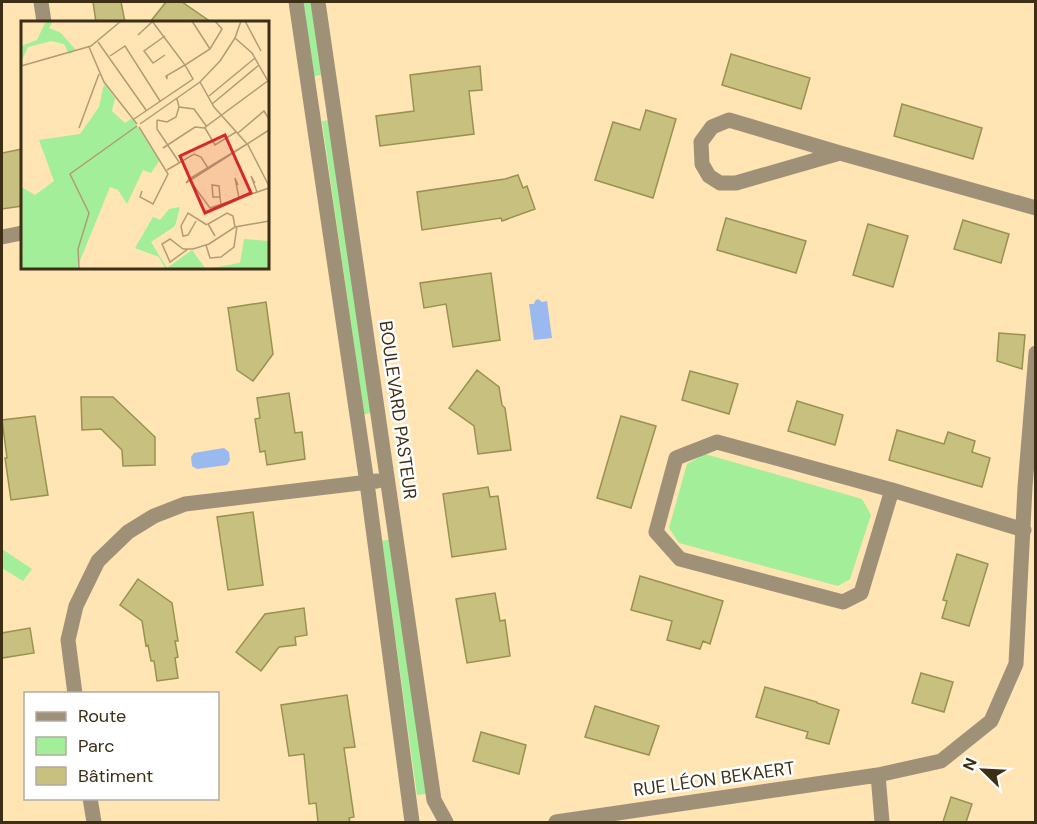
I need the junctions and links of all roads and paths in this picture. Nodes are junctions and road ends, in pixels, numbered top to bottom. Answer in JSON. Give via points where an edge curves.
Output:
{"nodes":[{"id":1,"x":40,"y":2,"type":"edge"},
{"id":2,"x":296,"y":2,"type":"edge"},
{"id":3,"x":318,"y":2,"type":"edge"},
{"id":4,"x":44,"y":21,"type":"edge"},
{"id":5,"x":840,"y":153,"type":"junction"},
{"id":6,"x":1035,"y":208,"type":"edge"},
{"id":7,"x":21,"y":233,"type":"edge"},
{"id":8,"x":2,"y":237,"type":"edge"},
{"id":9,"x":1035,"y":353,"type":"edge"},
{"id":10,"x":388,"y":480,"type":"junction"},
{"id":11,"x":367,"y":483,"type":"junction"},
{"id":12,"x":1030,"y":488,"type":"edge"},
{"id":13,"x":892,"y":490,"type":"junction"},
{"id":14,"x":1024,"y":530,"type":"junction"},
{"id":15,"x":75,"y":692,"type":"edge"},
{"id":16,"x":879,"y":775,"type":"junction"},
{"id":17,"x":90,"y":800,"type":"edge"},
{"id":18,"x":94,"y":822,"type":"edge"},
{"id":19,"x":412,"y":822,"type":"edge"},
{"id":20,"x":446,"y":822,"type":"edge"},
{"id":21,"x":555,"y":822,"type":"edge"},
{"id":22,"x":882,"y":822,"type":"edge"}],
"edges":[{"from":1,"to":4,"type":"street"},
{"from":2,"to":11,"type":"street"},
{"from":3,"to":10,"type":"street","name":"BOULEVARD PASTEUR"},
{"from":5,"to":5,"type":"street","via":[[729,120],[712,128],[701,142],[702,164],[709,176],[720,183],[736,183]]},
{"from":5,"to":6,"type":"street"},
{"from":7,"to":8,"type":"street"},
{"from":9,"to":12,"type":"street","name":"RUE LÉON BEKAERT"},
{"from":10,"to":11,"type":"street"},
{"from":10,"to":20,"type":"street","name":"BOULEVARD PASTEUR","via":[[434,800]]},
{"from":11,"to":15,"type":"street","via":[[184,504],[128,532],[98,561],[76,606],[68,640]]},
{"from":11,"to":19,"type":"street"},
{"from":12,"to":14,"type":"street","name":"RUE LÉON BEKAERT"},
{"from":13,"to":13,"type":"street","via":[[717,441],[676,458],[656,532],[680,559],[843,602],[861,593]]},
{"from":13,"to":14,"type":"street"},
{"from":14,"to":16,"type":"street","name":"RUE LÉON BEKAERT","via":[[1016,664],[991,721],[941,761]]},
{"from":16,"to":21,"type":"street","name":"RUE LÉON BEKAERT"},
{"from":16,"to":22,"type":"street"},
{"from":17,"to":18,"type":"street"}]}
